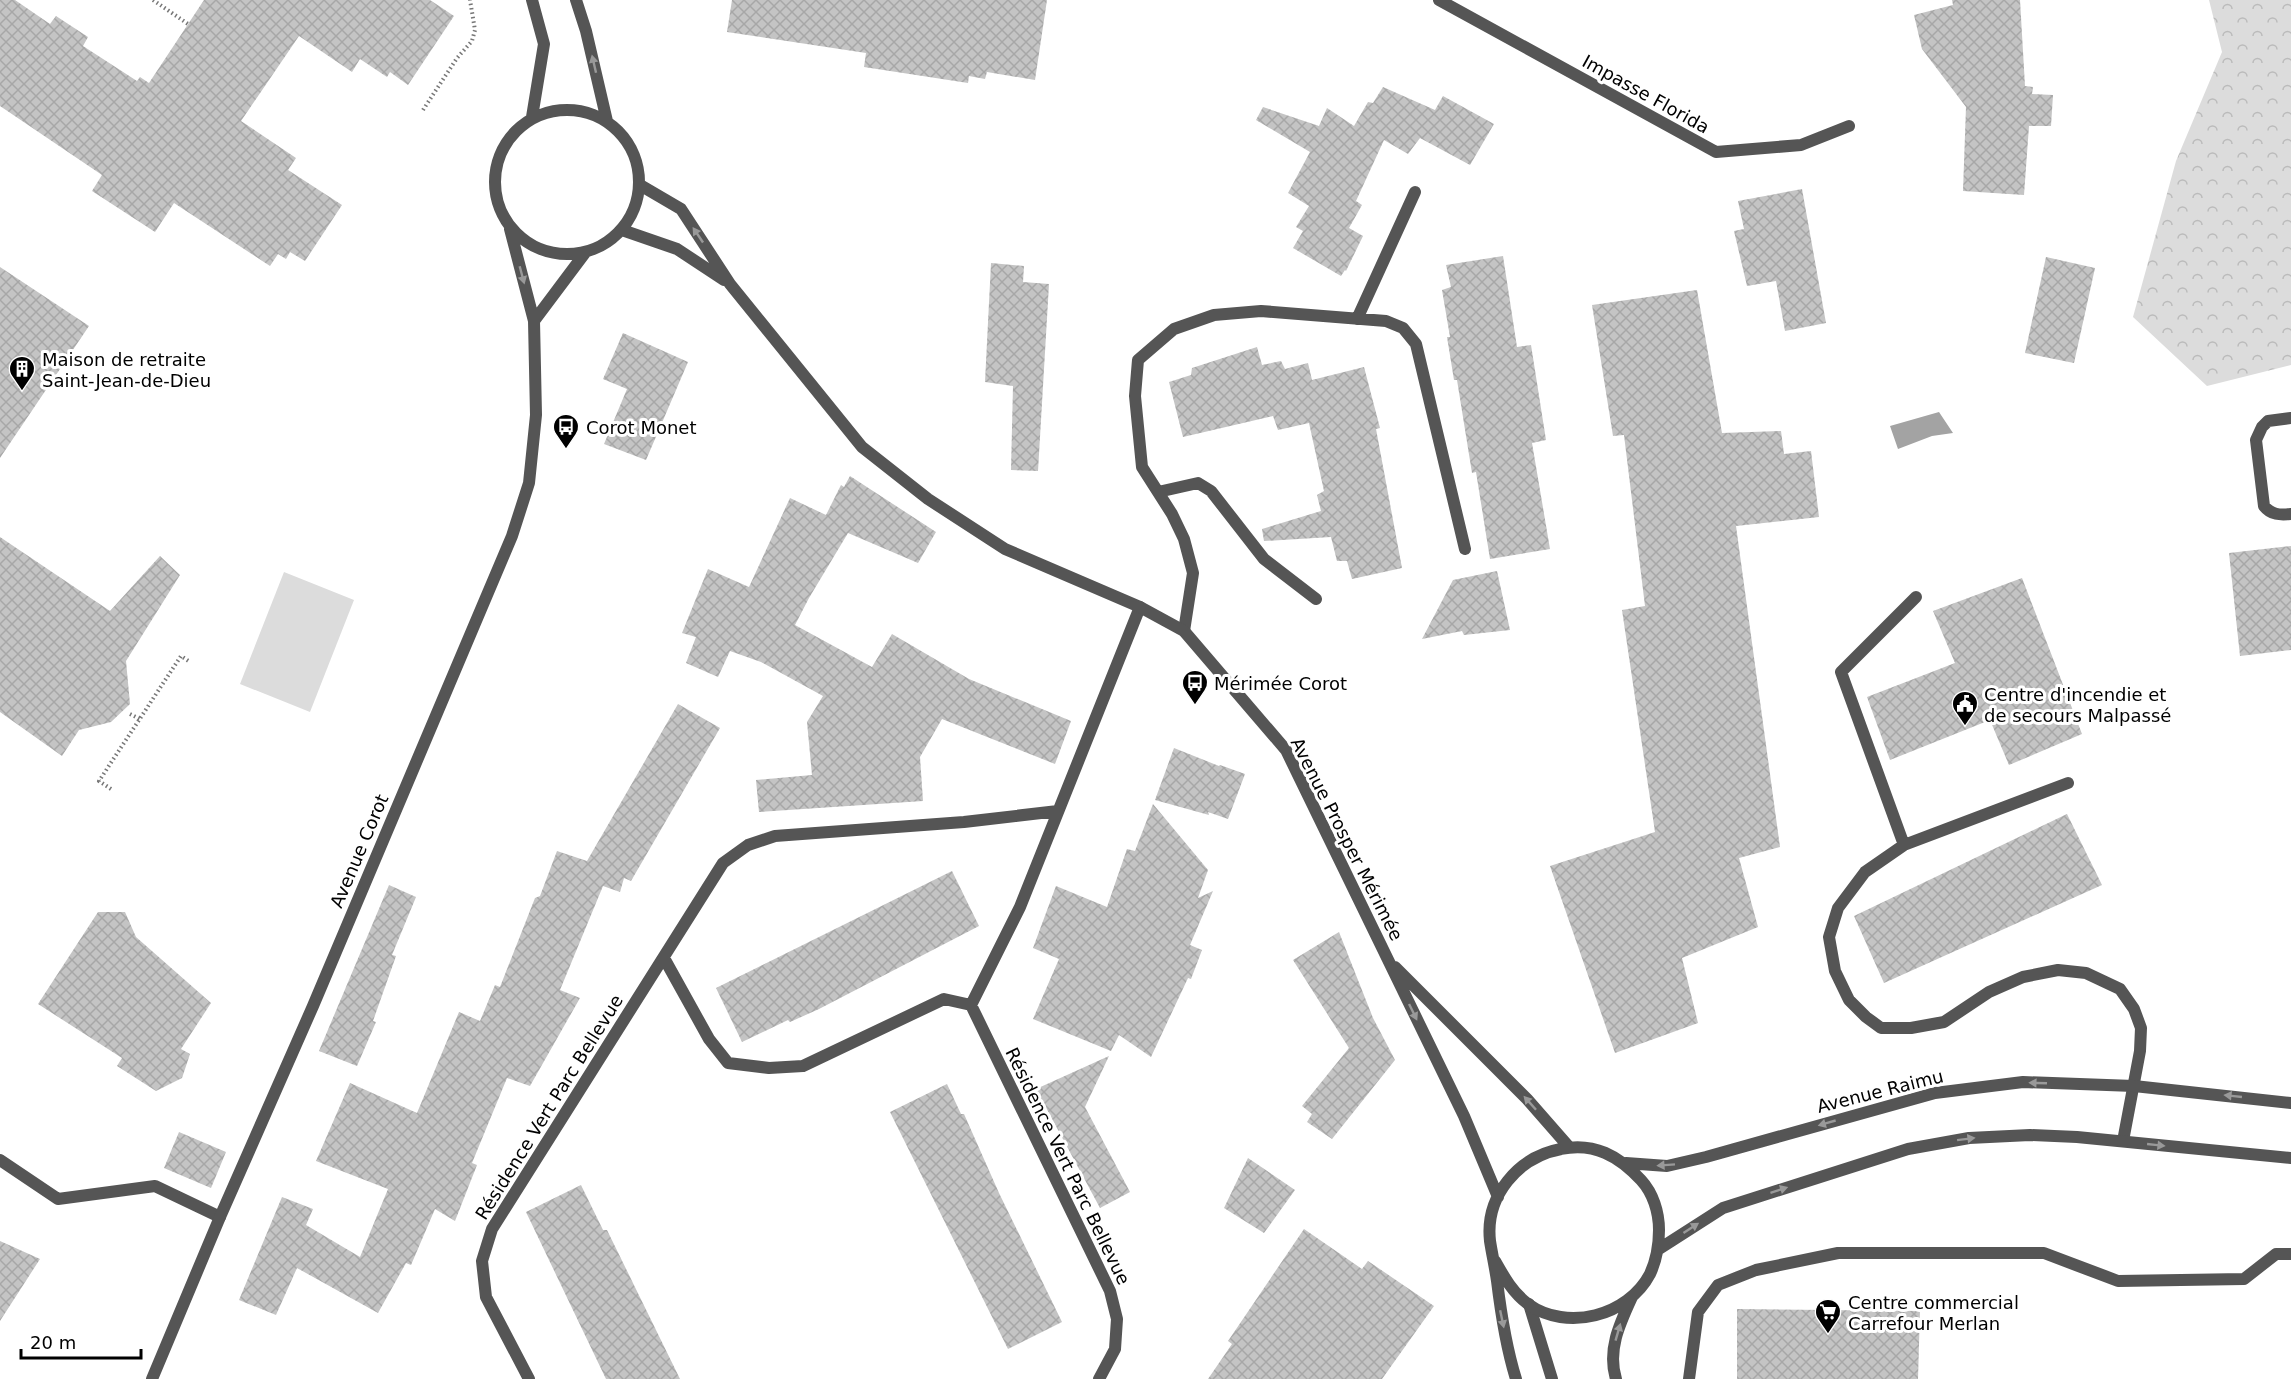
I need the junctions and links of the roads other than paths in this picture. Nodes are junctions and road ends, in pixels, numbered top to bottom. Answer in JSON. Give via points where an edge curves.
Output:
{"nodes":[{"id":1,"x":532,"y":0,"type":"edge"},
{"id":2,"x":576,"y":0,"type":"edge"},
{"id":3,"x":1439,"y":0,"type":"edge"},
{"id":4,"x":532,"y":117,"type":"junction"},
{"id":5,"x":607,"y":121,"type":"junction"},
{"id":6,"x":1850,"y":126,"type":"dead end"},
{"id":7,"x":640,"y":185,"type":"junction"},
{"id":8,"x":1415,"y":192,"type":"dead end"},
{"id":9,"x":510,"y":229,"type":"junction"},
{"id":10,"x":622,"y":230,"type":"junction"},
{"id":11,"x":585,"y":254,"type":"junction"},
{"id":12,"x":730,"y":284,"type":"junction"},
{"id":13,"x":1356,"y":319,"type":"junction"},
{"id":14,"x":534,"y":321,"type":"junction"},
{"id":15,"x":2291,"y":418,"type":"edge"},
{"id":16,"x":1158,"y":492,"type":"junction"},
{"id":17,"x":2291,"y":514,"type":"edge"},
{"id":18,"x":1464,"y":549,"type":"dead end"},
{"id":19,"x":1916,"y":597,"type":"dead end"},
{"id":20,"x":1316,"y":599,"type":"dead end"},
{"id":21,"x":1140,"y":607,"type":"junction"},
{"id":22,"x":1184,"y":631,"type":"junction"},
{"id":23,"x":2068,"y":783,"type":"dead end"},
{"id":24,"x":1058,"y":811,"type":"junction"},
{"id":25,"x":1904,"y":845,"type":"junction"},
{"id":26,"x":664,"y":958,"type":"junction"},
{"id":27,"x":1387,"y":959,"type":"junction"},
{"id":28,"x":971,"y":1005,"type":"junction"},
{"id":29,"x":2134,"y":1086,"type":"junction"},
{"id":30,"x":2291,"y":1103,"type":"edge"},
{"id":31,"x":2122,"y":1141,"type":"junction"},
{"id":32,"x":1569,"y":1147,"type":"junction"},
{"id":33,"x":2291,"y":1158,"type":"edge"},
{"id":34,"x":0,"y":1160,"type":"edge"},
{"id":35,"x":1626,"y":1164,"type":"junction"},
{"id":36,"x":1498,"y":1197,"type":"junction"},
{"id":37,"x":220,"y":1217,"type":"junction"},
{"id":38,"x":1659,"y":1249,"type":"junction"},
{"id":39,"x":2291,"y":1254,"type":"edge"},
{"id":40,"x":1494,"y":1261,"type":"junction"},
{"id":41,"x":1632,"y":1296,"type":"junction"},
{"id":42,"x":1529,"y":1304,"type":"junction"},
{"id":43,"x":1614,"y":1376,"type":"edge"},
{"id":44,"x":152,"y":1379,"type":"edge"},
{"id":45,"x":529,"y":1379,"type":"edge"},
{"id":46,"x":1099,"y":1379,"type":"edge"},
{"id":47,"x":1516,"y":1379,"type":"edge"},
{"id":48,"x":1552,"y":1379,"type":"edge"},
{"id":49,"x":1689,"y":1379,"type":"edge"}],
"edges":[{"from":1,"to":4,"type":"street","via":[[544,44]]},
{"from":5,"to":2,"type":"street","one_way":true},
{"from":3,"to":6,"type":"street","name":"Impasse Florida","via":[[1716,152],[1800,146]]},
{"from":4,"to":5,"type":"street","via":[[575,110]]},
{"from":4,"to":9,"type":"street","via":[[508,138],[495,168],[495,200]]},
{"from":5,"to":7,"type":"street","via":[[625,138],[636,160]]},
{"from":7,"to":10,"type":"street","via":[[634,209]]},
{"from":12,"to":7,"type":"street","name":"Avenue Prosper Mérimée","one_way":true,"via":[[681,210]]},
{"from":8,"to":13,"type":"street"},
{"from":9,"to":11,"type":"street","via":[[530,247],[557,255]]},
{"from":9,"to":14,"type":"street","name":"Avenue Corot","one_way":true},
{"from":10,"to":11,"type":"street","via":[[605,245]]},
{"from":10,"to":12,"type":"street","name":"Avenue Prosper Mérimée","via":[[676,249]]},
{"from":11,"to":14,"type":"street"},
{"from":12,"to":21,"type":"street","name":"Avenue Prosper Mérimée","via":[[862,447],[928,499],[1005,549]]},
{"from":13,"to":16,"type":"street","via":[[1262,311],[1214,315],[1174,329],[1138,360],[1135,396],[1142,467]]},
{"from":13,"to":18,"type":"street","via":[[1386,321],[1403,328],[1416,344]]},
{"from":14,"to":37,"type":"street","name":"Avenue Corot","via":[[536,415],[529,483],[512,537]]},
{"from":15,"to":17,"type":"street","via":[[2268,421],[2256,440],[2264,506],[2269,512]]},
{"from":16,"to":20,"type":"street","via":[[1198,483],[1211,491],[1264,559]]},
{"from":16,"to":22,"type":"street","via":[[1184,539],[1193,573]]},
{"from":19,"to":25,"type":"street","via":[[1841,672]]},
{"from":21,"to":22,"type":"street","name":"Avenue Prosper Mérimée"},
{"from":21,"to":24,"type":"street"},
{"from":22,"to":27,"type":"street","name":"Avenue Prosper Mérimée","via":[[1287,750]]},
{"from":23,"to":25,"type":"street"},
{"from":24,"to":26,"type":"street","name":"Résidence Vert Parc Bellevue","via":[[775,836],[748,845],[723,864]]},
{"from":24,"to":28,"type":"street","via":[[1020,907]]},
{"from":25,"to":29,"type":"street","via":[[1864,872],[1838,908],[1829,937],[1835,971],[1849,1000],[1881,1028],[1911,1028],[1944,1022],[1989,992],[2023,977],[2058,970],[2086,973],[2120,989],[2134,1009],[2141,1029]]},
{"from":26,"to":28,"type":"street","via":[[709,1039],[728,1063],[769,1068],[803,1066],[944,999]]},
{"from":26,"to":45,"type":"street","name":"Résidence Vert Parc Bellevue","via":[[492,1229],[482,1261],[486,1297]]},
{"from":32,"to":27,"type":"street","name":"Avenue Prosper Mérimée","one_way":true,"via":[[1527,1099]]},
{"from":27,"to":36,"type":"street","name":"Avenue Prosper Mérimée","one_way":true,"via":[[1464,1116]]},
{"from":28,"to":46,"type":"street","name":"Résidence Vert Parc Bellevue","via":[[1110,1291],[1117,1319],[1115,1349]]},
{"from":30,"to":29,"type":"street","name":"Avenue Raimu","one_way":true},
{"from":29,"to":31,"type":"street"},
{"from":29,"to":35,"type":"street","name":"Avenue Raimu","one_way":true,"via":[[2023,1082],[1935,1093],[1667,1166]]},
{"from":31,"to":33,"type":"street","one_way":true},
{"from":38,"to":31,"type":"street","one_way":true,"via":[[1723,1208],[1908,1149],[1969,1138],[2030,1136]]},
{"from":32,"to":35,"type":"street","via":[[1589,1148]]},
{"from":32,"to":36,"type":"street","via":[[1527,1162],[1509,1177]]},
{"from":34,"to":37,"type":"street","via":[[58,1199],[154,1186]]},
{"from":35,"to":38,"type":"street","via":[[1648,1187],[1659,1217]]},
{"from":36,"to":40,"type":"street","via":[[1491,1218]]},
{"from":37,"to":44,"type":"street","name":"Avenue Corot"},
{"from":38,"to":41,"type":"street","via":[[1650,1275]]},
{"from":39,"to":49,"type":"street","via":[[2276,1254],[2244,1280],[2118,1281],[2044,1253],[1838,1253],[1755,1270],[1718,1285],[1698,1312]]},
{"from":40,"to":42,"type":"street","via":[[1508,1286]]},
{"from":40,"to":47,"type":"street","one_way":true},
{"from":41,"to":42,"type":"street","via":[[1614,1309],[1571,1318],[1549,1314]]},
{"from":43,"to":41,"type":"street","one_way":true,"via":[[1616,1334]]},
{"from":42,"to":48,"type":"street"}]}
